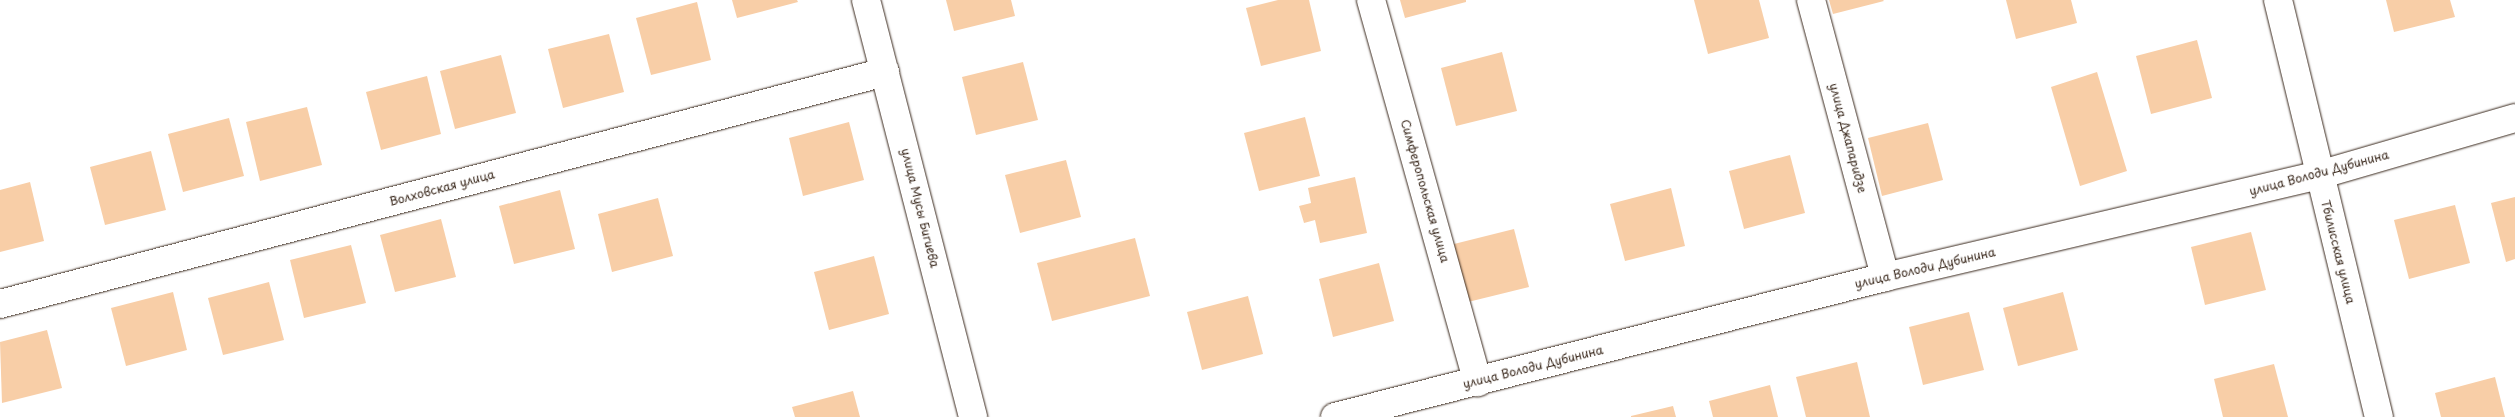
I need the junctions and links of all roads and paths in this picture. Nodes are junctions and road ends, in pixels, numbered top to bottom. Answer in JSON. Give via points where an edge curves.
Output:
{"nodes":[{"id":1,"x":866,"y":0,"type":"edge"},
{"id":2,"x":1372,"y":0,"type":"edge"},
{"id":3,"x":1811,"y":0,"type":"edge"},
{"id":4,"x":2278,"y":0,"type":"edge"},
{"id":5,"x":885,"y":72,"type":"junction"},
{"id":6,"x":2515,"y":118,"type":"edge"},
{"id":7,"x":2319,"y":176,"type":"junction"},
{"id":8,"x":1885,"y":276,"type":"junction"},
{"id":9,"x":0,"y":304,"type":"edge"},
{"id":10,"x":1478,"y":382,"type":"junction"},
{"id":11,"x":973,"y":417,"type":"edge"},
{"id":12,"x":1335,"y":417,"type":"edge"},
{"id":13,"x":2380,"y":417,"type":"edge"}],
"edges":[{"from":1,"to":5,"type":"street","name":"улица Мусы Бигиева"},
{"from":2,"to":10,"type":"street","name":"Симферопольская улица"},
{"from":3,"to":8,"type":"street","name":"улица Джапаридзе"},
{"from":4,"to":7,"type":"street","name":"Тбилисская улица"},
{"from":5,"to":9,"type":"street","name":"Волховская улица"},
{"from":5,"to":11,"type":"street","name":"улица Мусы Бигиева"},
{"from":6,"to":7,"type":"street","name":"улица Володи Дубинина"},
{"from":7,"to":8,"type":"street","name":"улица Володи Дубинина"},
{"from":7,"to":13,"type":"street","name":"Тбилисская улица"},
{"from":8,"to":10,"type":"street","name":"улица Володи Дубинина"},
{"from":10,"to":12,"type":"street","name":"улица Володи Дубинина"}]}
